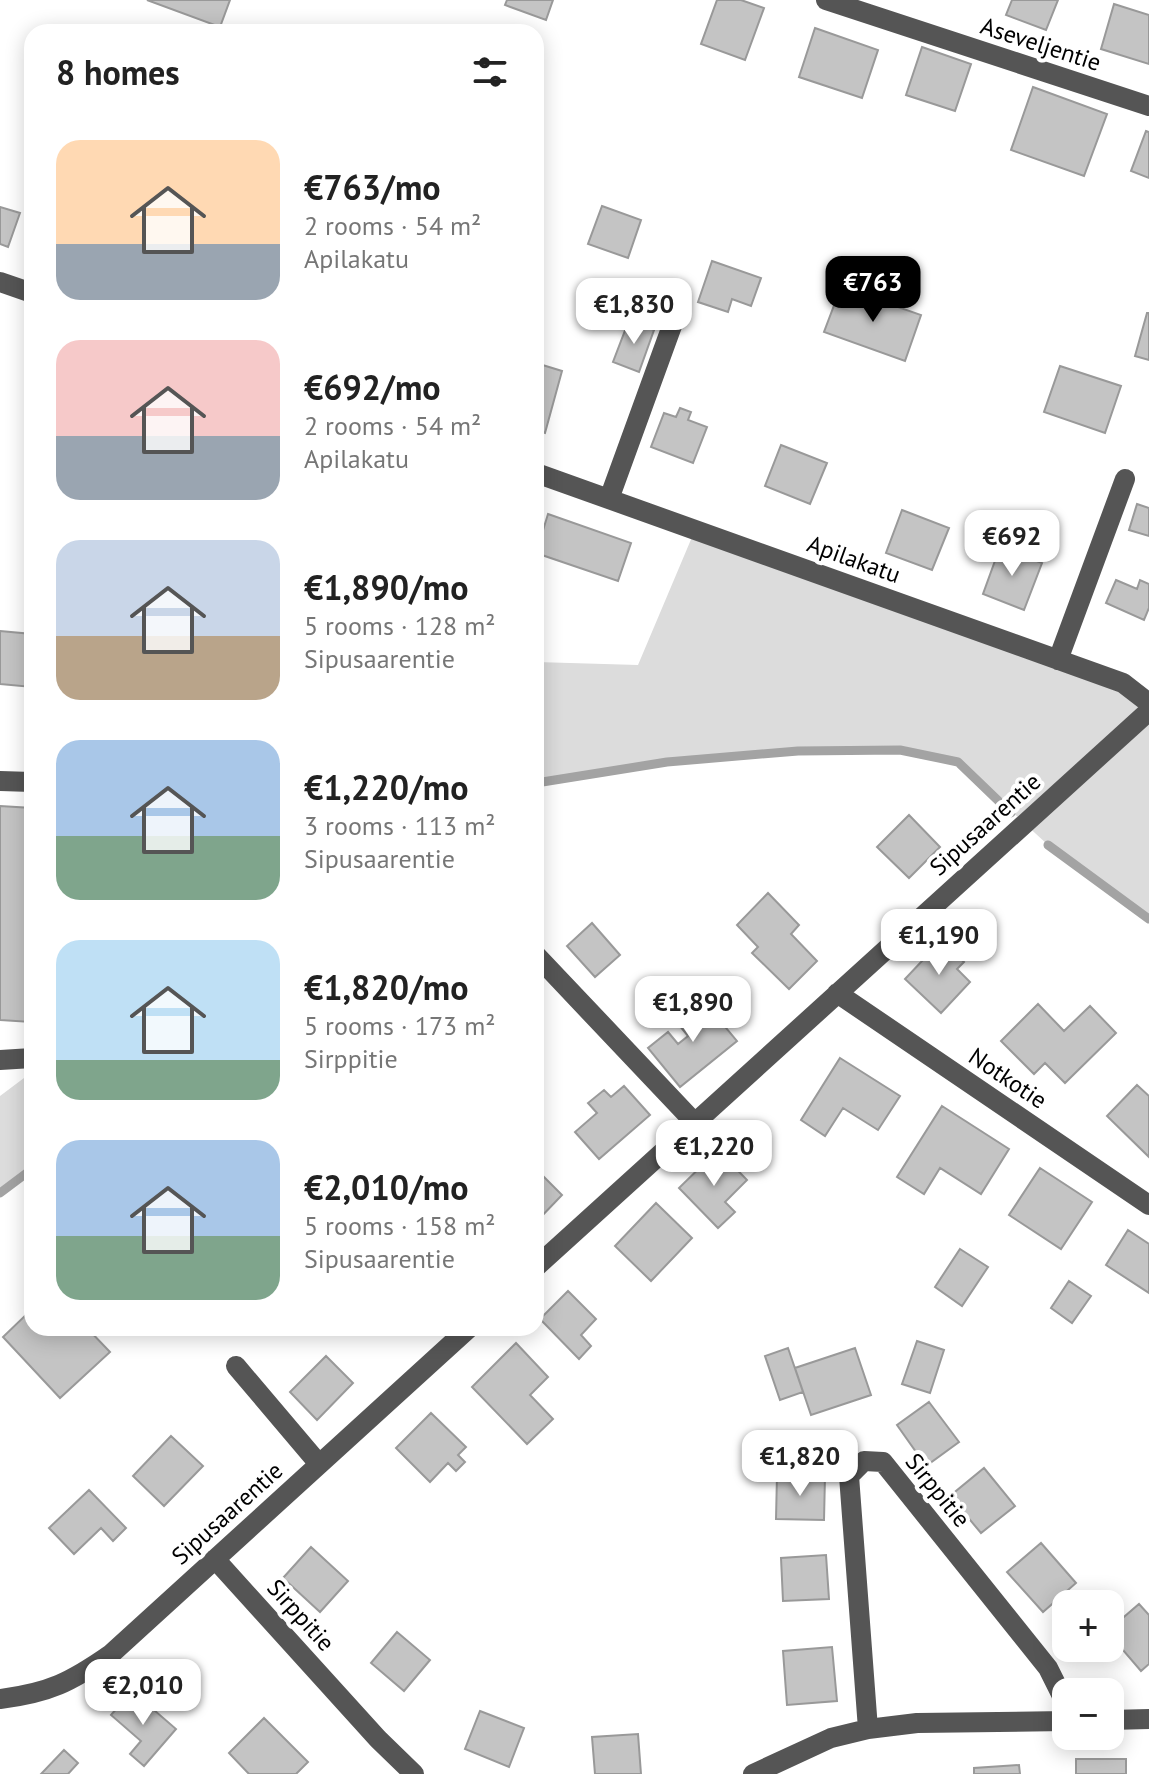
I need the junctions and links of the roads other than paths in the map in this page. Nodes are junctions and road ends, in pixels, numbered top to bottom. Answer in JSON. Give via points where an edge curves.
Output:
{"nodes":[{"id":1,"x":826,"y":0,"type":"edge"},
{"id":2,"x":1149,"y":106,"type":"edge"},
{"id":3,"x":0,"y":282,"type":"edge"},
{"id":4,"x":24,"y":290,"type":"edge"},
{"id":5,"x":677,"y":312,"type":"dead end"},
{"id":6,"x":544,"y":476,"type":"edge"},
{"id":7,"x":1125,"y":479,"type":"dead end"},
{"id":8,"x":609,"y":499,"type":"junction"},
{"id":9,"x":1058,"y":660,"type":"junction"},
{"id":10,"x":1149,"y":703,"type":"edge"},
{"id":11,"x":1149,"y":711,"type":"edge"},
{"id":12,"x":0,"y":781,"type":"edge"},
{"id":13,"x":24,"y":782,"type":"edge"},
{"id":14,"x":544,"y":963,"type":"edge"},
{"id":15,"x":837,"y":993,"type":"junction"},
{"id":16,"x":24,"y":1058,"type":"edge"},
{"id":17,"x":0,"y":1060,"type":"edge"},
{"id":18,"x":695,"y":1123,"type":"junction"},
{"id":19,"x":1149,"y":1205,"type":"edge"},
{"id":20,"x":544,"y":1260,"type":"edge"},
{"id":21,"x":460,"y":1336,"type":"edge"},
{"id":22,"x":236,"y":1366,"type":"dead end"},
{"id":23,"x":319,"y":1464,"type":"junction"},
{"id":24,"x":215,"y":1559,"type":"junction"},
{"id":25,"x":1053,"y":1678,"type":"edge"},
{"id":26,"x":0,"y":1699,"type":"edge"},
{"id":27,"x":1149,"y":1719,"type":"edge"},
{"id":28,"x":1124,"y":1720,"type":"edge"},
{"id":29,"x":1052,"y":1721,"type":"edge"},
{"id":30,"x":868,"y":1729,"type":"junction"},
{"id":31,"x":414,"y":1774,"type":"edge"},
{"id":32,"x":753,"y":1774,"type":"edge"}],
"edges":[{"from":1,"to":2,"type":"street","name":"Aseveljentie"},
{"from":3,"to":4,"type":"street"},
{"from":5,"to":8,"type":"street"},
{"from":6,"to":8,"type":"street","name":"Apilakatu"},
{"from":7,"to":9,"type":"street"},
{"from":8,"to":9,"type":"street","name":"Apilakatu"},
{"from":9,"to":10,"type":"street","name":"Apilakatu","via":[[1123,683]]},
{"from":11,"to":15,"type":"street","name":"Sipusaarentie"},
{"from":12,"to":13,"type":"street"},
{"from":14,"to":18,"type":"street"},
{"from":15,"to":18,"type":"street","name":"Sipusaarentie"},
{"from":15,"to":19,"type":"street","name":"Notkotie"},
{"from":16,"to":17,"type":"street"},
{"from":18,"to":20,"type":"street","name":"Sipusaarentie"},
{"from":21,"to":23,"type":"street","name":"Sipusaarentie"},
{"from":22,"to":23,"type":"street"},
{"from":23,"to":24,"type":"street","name":"Sipusaarentie"},
{"from":24,"to":26,"type":"street","name":"Sipusaarentie","via":[[111,1654],[78,1677],[45,1691]]},
{"from":24,"to":31,"type":"street","name":"Sirppitie"},
{"from":25,"to":30,"type":"street","name":"Sirppitie","via":[[883,1462],[864,1461],[849,1476]]},
{"from":27,"to":28,"type":"street"},
{"from":29,"to":30,"type":"street"},
{"from":30,"to":32,"type":"street","via":[[831,1738]]}]}
